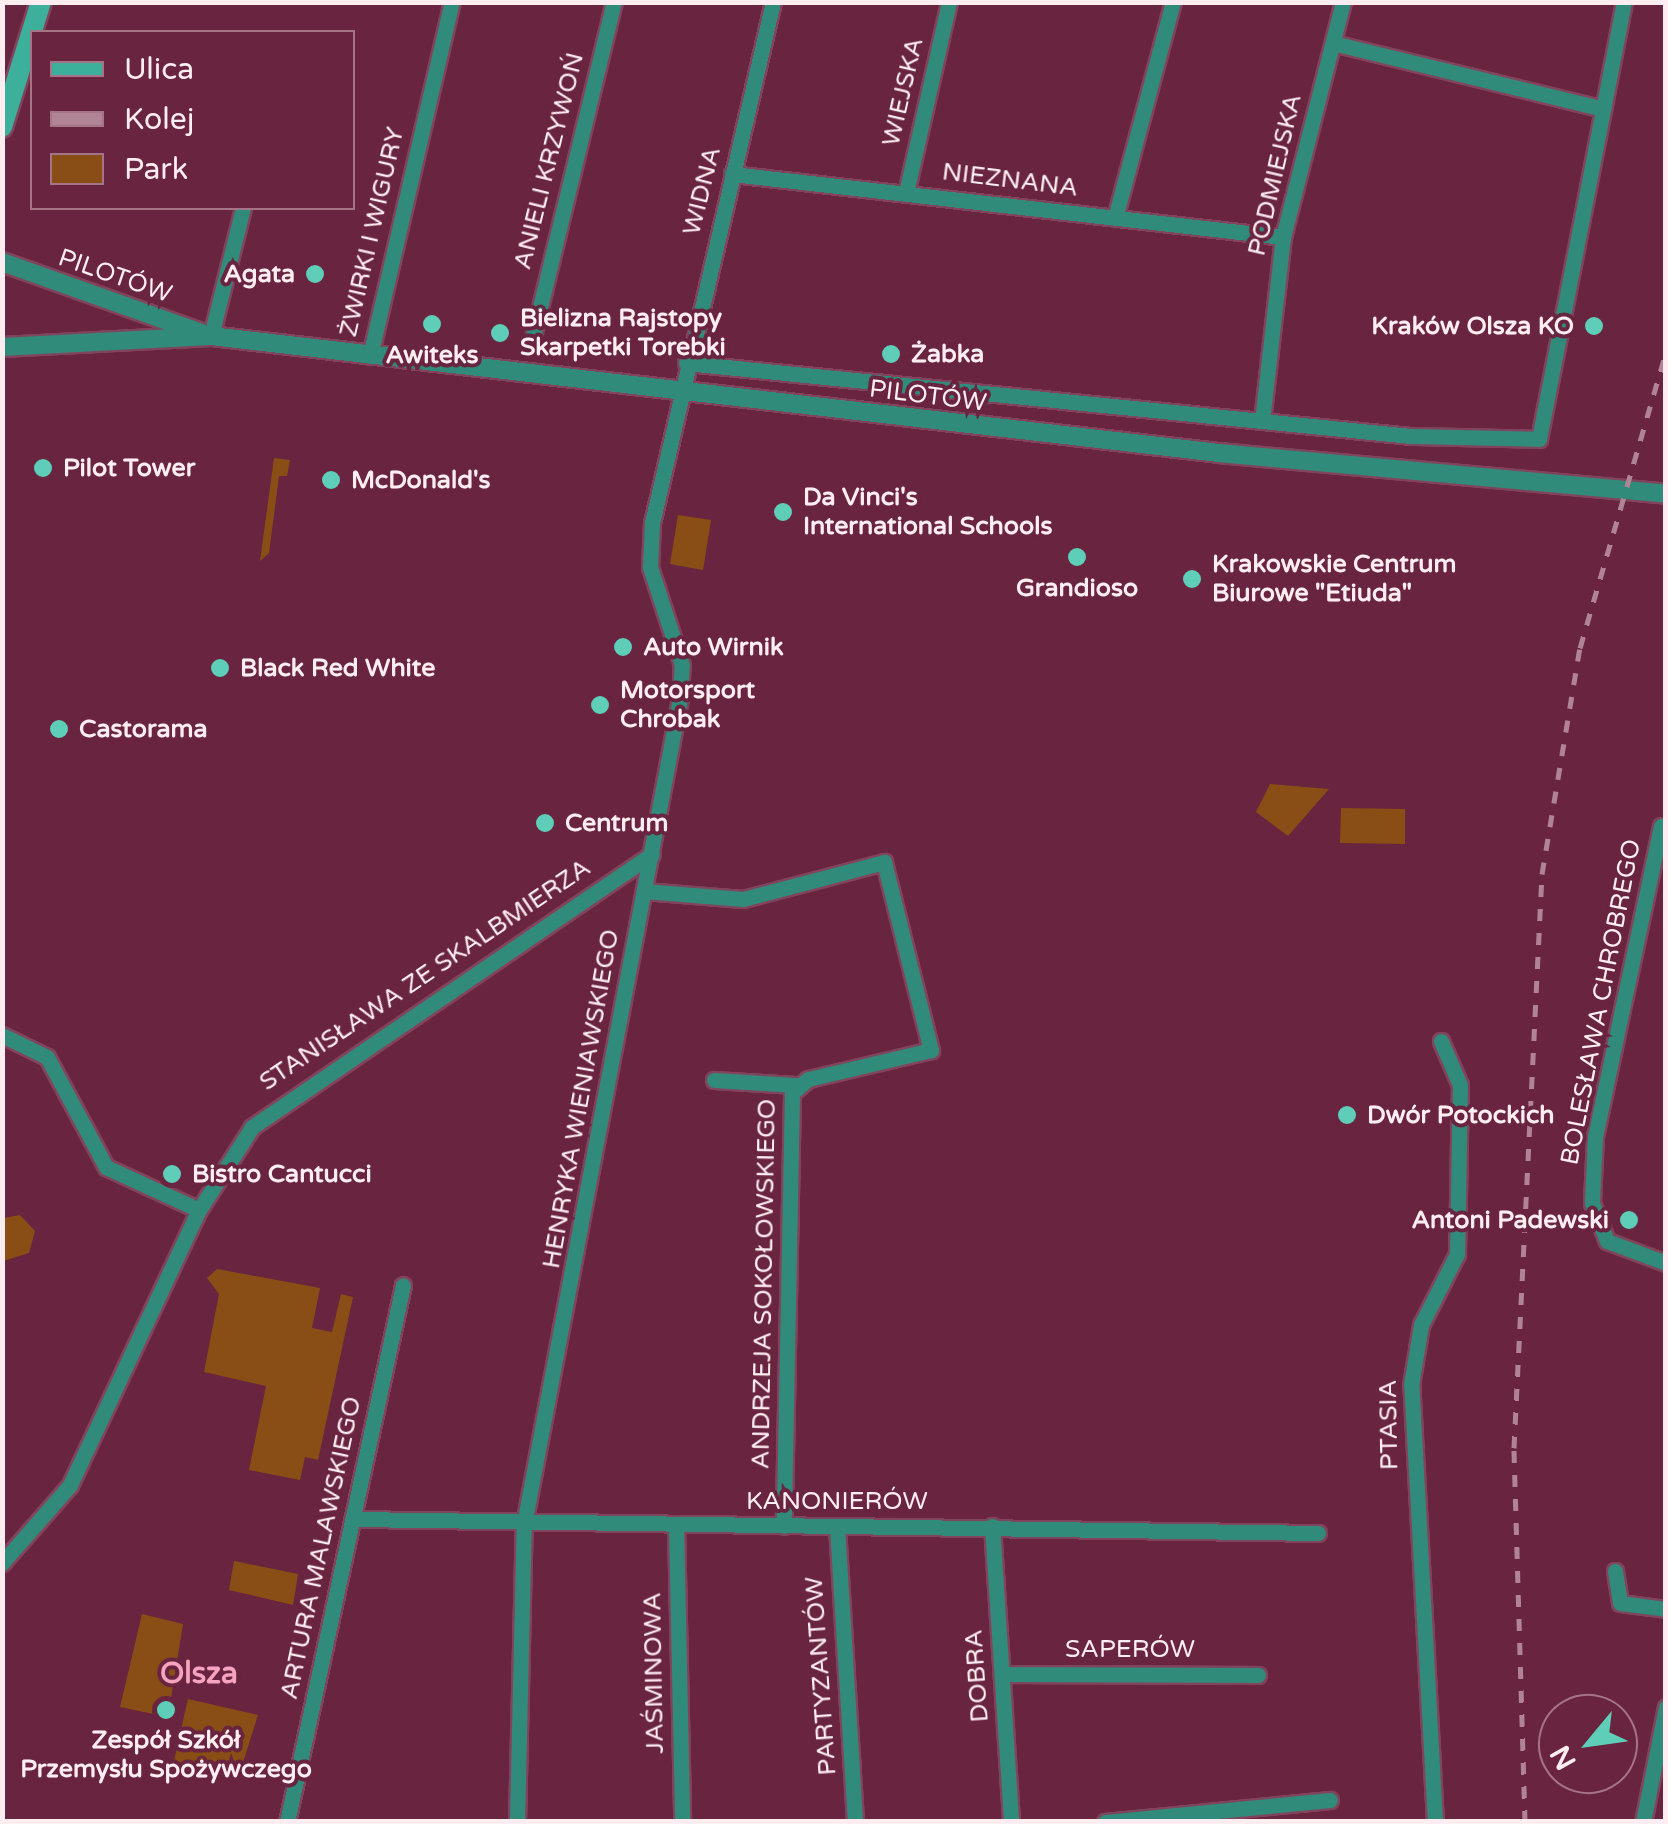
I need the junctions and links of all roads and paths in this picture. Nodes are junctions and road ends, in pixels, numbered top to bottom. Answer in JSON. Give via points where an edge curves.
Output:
{"nodes":[{"id":1,"x":41,"y":2,"type":"edge"},
{"id":2,"x":452,"y":2,"type":"edge"},
{"id":3,"x":614,"y":2,"type":"edge"},
{"id":4,"x":774,"y":2,"type":"edge"},
{"id":5,"x":950,"y":2,"type":"edge"},
{"id":6,"x":1173,"y":2,"type":"edge"},
{"id":7,"x":1343,"y":2,"type":"edge"},
{"id":8,"x":1624,"y":2,"type":"edge"},
{"id":9,"x":32,"y":30,"type":"edge"},
{"id":10,"x":30,"y":37,"type":"edge"},
{"id":11,"x":1332,"y":43,"type":"junction"},
{"id":12,"x":1604,"y":109,"type":"junction"},
{"id":13,"x":2,"y":127,"type":"edge"},
{"id":14,"x":732,"y":174,"type":"junction"},
{"id":15,"x":906,"y":193,"type":"junction"},
{"id":16,"x":242,"y":210,"type":"edge"},
{"id":17,"x":1115,"y":218,"type":"junction"},
{"id":18,"x":1283,"y":237,"type":"junction"},
{"id":19,"x":2,"y":262,"type":"edge"},
{"id":20,"x":534,"y":332,"type":"dead end"},
{"id":21,"x":211,"y":336,"type":"junction"},
{"id":22,"x":2,"y":347,"type":"edge"},
{"id":23,"x":370,"y":356,"type":"junction"},
{"id":24,"x":686,"y":363,"type":"junction"},
{"id":25,"x":680,"y":392,"type":"junction"},
{"id":26,"x":1262,"y":421,"type":"junction"},
{"id":27,"x":1666,"y":494,"type":"edge"},
{"id":28,"x":1661,"y":826,"type":"dead end"},
{"id":29,"x":652,"y":854,"type":"junction"},
{"id":30,"x":644,"y":891,"type":"junction"},
{"id":31,"x":2,"y":1034,"type":"edge"},
{"id":32,"x":1441,"y":1041,"type":"dead end"},
{"id":33,"x":714,"y":1080,"type":"dead end"},
{"id":34,"x":796,"y":1085,"type":"junction"},
{"id":35,"x":199,"y":1210,"type":"junction"},
{"id":36,"x":1666,"y":1263,"type":"edge"},
{"id":37,"x":403,"y":1286,"type":"dead end"},
{"id":38,"x":354,"y":1520,"type":"junction"},
{"id":39,"x":524,"y":1524,"type":"junction"},
{"id":40,"x":676,"y":1524,"type":"junction"},
{"id":41,"x":784,"y":1526,"type":"junction"},
{"id":42,"x":992,"y":1526,"type":"junction"},
{"id":43,"x":837,"y":1527,"type":"junction"},
{"id":44,"x":1318,"y":1533,"type":"dead end"},
{"id":45,"x":2,"y":1563,"type":"edge"},
{"id":46,"x":1615,"y":1570,"type":"dead end"},
{"id":47,"x":1666,"y":1609,"type":"edge"},
{"id":48,"x":1002,"y":1674,"type":"junction"},
{"id":49,"x":1258,"y":1675,"type":"dead end"},
{"id":50,"x":1666,"y":1707,"type":"edge"},
{"id":51,"x":1330,"y":1800,"type":"dead end"},
{"id":52,"x":287,"y":1822,"type":"edge"},
{"id":53,"x":517,"y":1822,"type":"edge"},
{"id":54,"x":682,"y":1822,"type":"edge"},
{"id":55,"x":855,"y":1822,"type":"edge"},
{"id":56,"x":1011,"y":1822,"type":"edge"},
{"id":57,"x":1105,"y":1822,"type":"edge"},
{"id":58,"x":1435,"y":1822,"type":"edge"},
{"id":59,"x":1643,"y":1822,"type":"edge"}],
"edges":[{"from":1,"to":9,"type":"main road"},
{"from":2,"to":23,"type":"street","name":"ŻWIRKI I WIGURY"},
{"from":3,"to":20,"type":"street","name":"ANIELI KRZYWOŃ"},
{"from":4,"to":14,"type":"street","name":"WIDNA"},
{"from":5,"to":15,"type":"street","name":"WIEJSKA"},
{"from":6,"to":17,"type":"street"},
{"from":7,"to":11,"type":"street","name":"PODMIEJSKA"},
{"from":8,"to":12,"type":"street"},
{"from":10,"to":13,"type":"main road"},
{"from":11,"to":12,"type":"street"},
{"from":11,"to":18,"type":"street","name":"PODMIEJSKA"},
{"from":12,"to":26,"type":"street","name":"PILOTÓW","via":[[1539,439]]},
{"from":14,"to":15,"type":"street","name":"NIEZNANA"},
{"from":14,"to":24,"type":"street","name":"WIDNA"},
{"from":15,"to":17,"type":"street","name":"NIEZNANA"},
{"from":16,"to":21,"type":"street"},
{"from":17,"to":18,"type":"street","name":"NIEZNANA"},
{"from":18,"to":26,"type":"street","name":"PODMIEJSKA"},
{"from":19,"to":21,"type":"street","name":"PILOTÓW"},
{"from":21,"to":22,"type":"street","name":"PILOTÓW"},
{"from":21,"to":23,"type":"street","name":"PILOTÓW"},
{"from":23,"to":25,"type":"street","name":"PILOTÓW"},
{"from":24,"to":25,"type":"street","name":"WIDNA"},
{"from":24,"to":26,"type":"street","name":"PILOTÓW"},
{"from":25,"to":27,"type":"street","name":"PILOTÓW"},
{"from":25,"to":29,"type":"street","name":"HENRYKA WIENIAWSKIEGO","via":[[650,542],[682,665]]},
{"from":28,"to":36,"type":"street","name":"BOLESŁAWA CHROBREGO","via":[[1595,1136],[1592,1203],[1607,1241]]},
{"from":29,"to":30,"type":"street","name":"HENRYKA WIENIAWSKIEGO"},
{"from":29,"to":35,"type":"street","name":"STANISŁAWA ZE SKALBMIERZA","via":[[297,1089],[236,1145]]},
{"from":30,"to":34,"type":"street","name":"ANDRZEJA SOKOŁOWSKIEGO","via":[[743,900],[884,862],[931,1050]]},
{"from":30,"to":39,"type":"street","name":"HENRYKA WIENIAWSKIEGO"},
{"from":31,"to":35,"type":"street","via":[[47,1058],[106,1167]]},
{"from":32,"to":58,"type":"street","name":"PTASIA","via":[[1460,1085],[1457,1254],[1421,1325],[1412,1385]]},
{"from":33,"to":34,"type":"street"},
{"from":34,"to":41,"type":"street","name":"ANDRZEJA SOKOŁOWSKIEGO"},
{"from":35,"to":45,"type":"street","name":"STANISŁAWA ZE SKALBMIERZA","via":[[70,1485]]},
{"from":37,"to":38,"type":"street","name":"ARTURA MALAWSKIEGO"},
{"from":38,"to":39,"type":"street","name":"KANONIERÓW"},
{"from":38,"to":52,"type":"street","name":"ARTURA MALAWSKIEGO"},
{"from":39,"to":40,"type":"street","name":"KANONIERÓW"},
{"from":39,"to":53,"type":"street","name":"HENRYKA WIENIAWSKIEGO"},
{"from":40,"to":41,"type":"street","name":"KANONIERÓW"},
{"from":40,"to":54,"type":"street","name":"JAŚMINOWA"},
{"from":41,"to":43,"type":"street","name":"KANONIERÓW"},
{"from":42,"to":43,"type":"street","name":"KANONIERÓW"},
{"from":42,"to":44,"type":"street","name":"KANONIERÓW"},
{"from":42,"to":48,"type":"street","name":"DOBRA"},
{"from":43,"to":55,"type":"street","name":"PARTYZANTÓW"},
{"from":46,"to":47,"type":"street","via":[[1620,1603]]},
{"from":48,"to":49,"type":"street","name":"SAPERÓW"},
{"from":48,"to":56,"type":"street","name":"DOBRA"},
{"from":50,"to":59,"type":"street"},
{"from":51,"to":57,"type":"street"}]}
